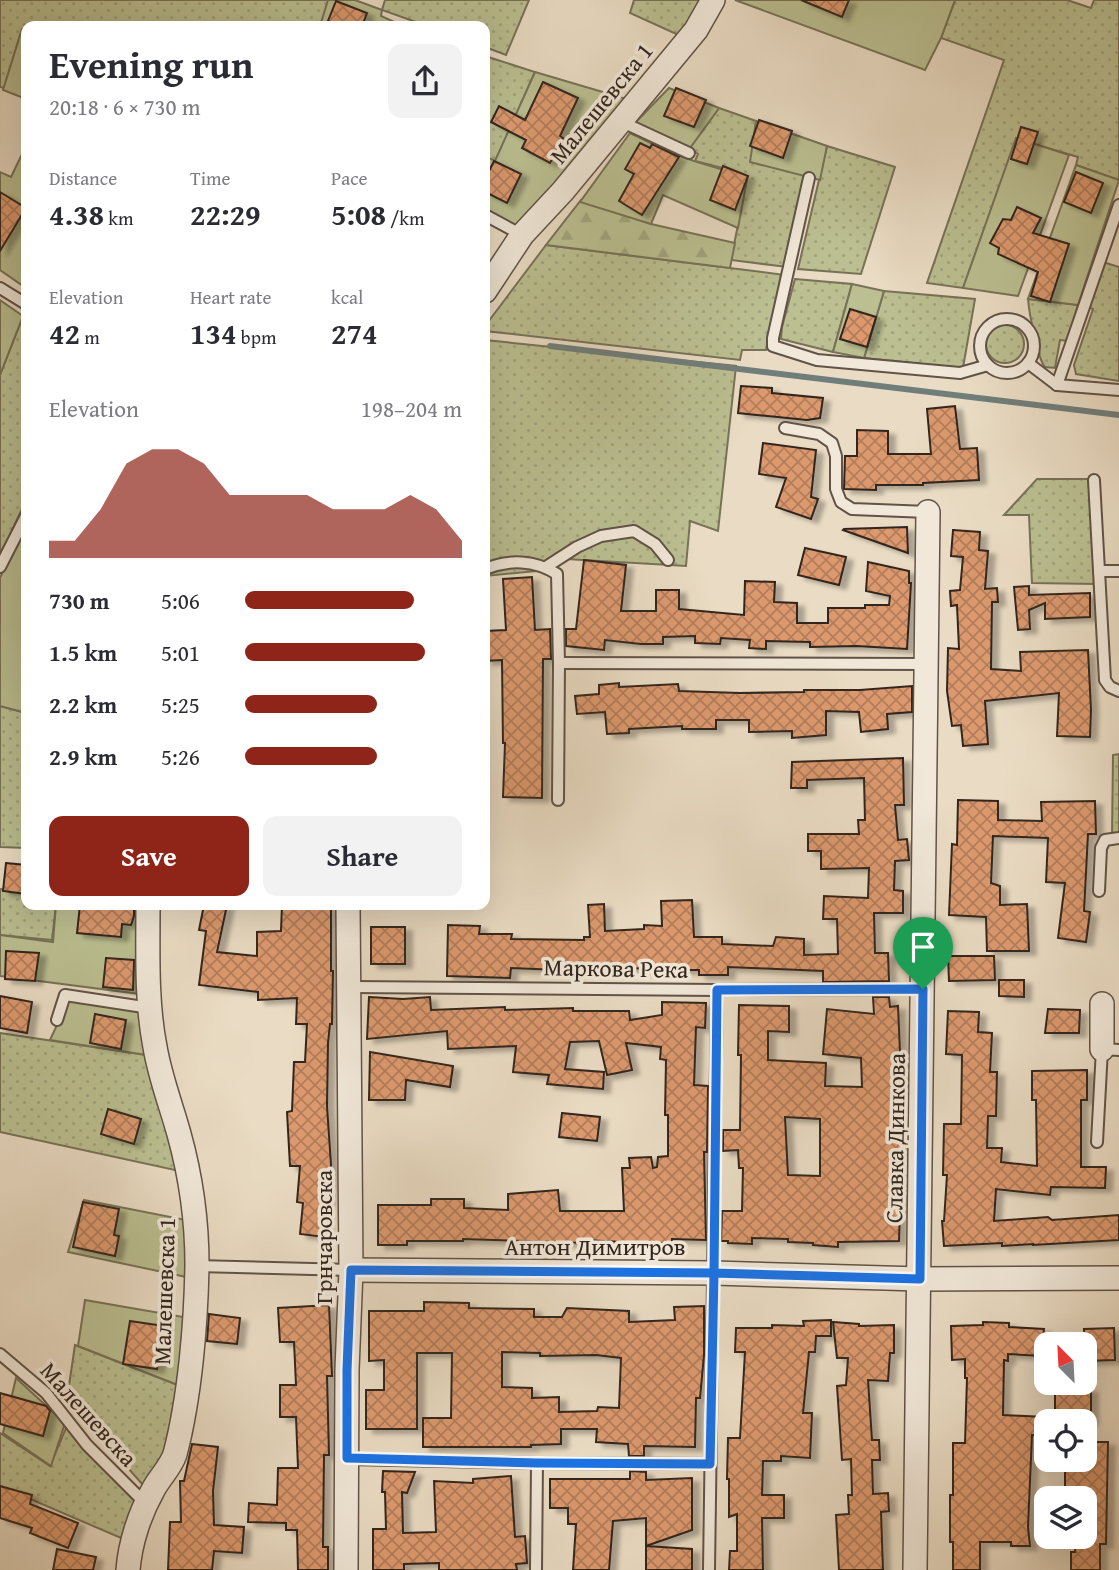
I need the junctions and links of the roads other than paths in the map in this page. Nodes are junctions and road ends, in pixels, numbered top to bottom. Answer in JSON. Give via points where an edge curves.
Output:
{"nodes":[{"id":1,"x":713,"y":0,"type":"edge"},
{"id":2,"x":620,"y":121,"type":"junction"},
{"id":3,"x":689,"y":153,"type":"dead end"},
{"id":4,"x":808,"y":178,"type":"dead end"},
{"id":5,"x":1119,"y":205,"type":"edge"},
{"id":6,"x":490,"y":218,"type":"edge"},
{"id":7,"x":522,"y":235,"type":"junction"},
{"id":8,"x":490,"y":283,"type":"edge"},
{"id":9,"x":0,"y":288,"type":"edge"},
{"id":10,"x":21,"y":301,"type":"edge"},
{"id":11,"x":1028,"y":363,"type":"junction"},
{"id":12,"x":988,"y":365,"type":"junction"},
{"id":13,"x":1056,"y":385,"type":"junction"},
{"id":14,"x":1119,"y":390,"type":"edge"},
{"id":15,"x":785,"y":428,"type":"dead end"},
{"id":16,"x":1094,"y":480,"type":"dead end"},
{"id":17,"x":928,"y":512,"type":"joint"},
{"id":18,"x":21,"y":526,"type":"edge"},
{"id":19,"x":668,"y":560,"type":"dead end"},
{"id":20,"x":0,"y":567,"type":"edge"},
{"id":21,"x":546,"y":567,"type":"junction"},
{"id":22,"x":490,"y":568,"type":"edge"},
{"id":23,"x":1099,"y":570,"type":"junction"},
{"id":24,"x":1119,"y":571,"type":"edge"},
{"id":25,"x":559,"y":663,"type":"junction"},
{"id":26,"x":928,"y":664,"type":"junction"},
{"id":27,"x":1119,"y":691,"type":"edge"},
{"id":28,"x":558,"y":800,"type":"dead end"},
{"id":29,"x":1119,"y":838,"type":"edge"},
{"id":30,"x":1099,"y":891,"type":"dead end"},
{"id":31,"x":148,"y":910,"type":"edge"},
{"id":32,"x":348,"y":910,"type":"edge"},
{"id":33,"x":351,"y":987,"type":"junction"},
{"id":34,"x":923,"y":989,"type":"junction"},
{"id":35,"x":717,"y":990,"type":"junction"},
{"id":36,"x":1102,"y":1004,"type":"dead end"},
{"id":37,"x":150,"y":1008,"type":"junction"},
{"id":38,"x":57,"y":1020,"type":"dead end"},
{"id":39,"x":1111,"y":1050,"type":"edge"},
{"id":40,"x":1097,"y":1142,"type":"dead end"},
{"id":41,"x":197,"y":1266,"type":"junction"},
{"id":42,"x":351,"y":1270,"type":"junction"},
{"id":43,"x":714,"y":1273,"type":"junction"},
{"id":44,"x":1119,"y":1278,"type":"edge"},
{"id":45,"x":920,"y":1279,"type":"junction"},
{"id":46,"x":0,"y":1354,"type":"edge"},
{"id":47,"x":347,"y":1458,"type":"junction"},
{"id":48,"x":537,"y":1463,"type":"junction"},
{"id":49,"x":710,"y":1464,"type":"junction"},
{"id":50,"x":146,"y":1504,"type":"junction"},
{"id":51,"x":128,"y":1570,"type":"edge"},
{"id":52,"x":346,"y":1570,"type":"edge"},
{"id":53,"x":536,"y":1570,"type":"edge"},
{"id":54,"x":709,"y":1570,"type":"edge"},
{"id":55,"x":915,"y":1570,"type":"edge"}],
"edges":[{"from":1,"to":2,"type":"street","name":"Малешевска 1","via":[[696,30]]},
{"from":2,"to":3,"type":"lane"},
{"from":2,"to":7,"type":"street","name":"Малешевска 1"},
{"from":4,"to":12,"type":"lane","via":[[773,346],[817,360],[960,373]]},
{"from":5,"to":13,"type":"lane"},
{"from":6,"to":7,"type":"lane"},
{"from":7,"to":8,"type":"street","name":"Малешевска 1"},
{"from":9,"to":10,"type":"lane"},
{"from":11,"to":12,"type":"lane","via":[[1012,372]]},
{"from":11,"to":12,"type":"lane","via":[[1033,337],[1022,323],[1005,318],[983,333],[980,350]]},
{"from":11,"to":13,"type":"lane"},
{"from":13,"to":14,"type":"lane"},
{"from":15,"to":17,"type":"lane","via":[[818,434],[832,443],[836,489],[841,502],[852,509]]},
{"from":16,"to":23,"type":"lane"},
{"from":17,"to":26,"type":"street","name":"Славка Динкова"},
{"from":18,"to":20,"type":"lane"},
{"from":19,"to":21,"type":"lane","via":[[655,544],[634,531],[601,536]]},
{"from":21,"to":22,"type":"lane","via":[[526,561]]},
{"from":21,"to":25,"type":"lane","via":[[557,574]]},
{"from":23,"to":24,"type":"lane"},
{"from":23,"to":27,"type":"lane","via":[[1105,680]]},
{"from":25,"to":26,"type":"lane"},
{"from":25,"to":28,"type":"lane"},
{"from":26,"to":34,"type":"street","name":"Славка Динкова"},
{"from":29,"to":30,"type":"lane","via":[[1105,840],[1101,848]]},
{"from":31,"to":37,"type":"street","name":"Малешевска 1"},
{"from":32,"to":33,"type":"street","name":"Грнчаровска"},
{"from":33,"to":35,"type":"lane","name":"Маркова Река"},
{"from":33,"to":42,"type":"street","name":"Грнчаровска"},
{"from":34,"to":35,"type":"lane","name":"Маркова Река"},
{"from":34,"to":45,"type":"street","name":"Славка Динкова"},
{"from":35,"to":43,"type":"lane"},
{"from":36,"to":39,"type":"street"},
{"from":37,"to":38,"type":"lane","via":[[65,995]]},
{"from":37,"to":41,"type":"street","name":"Малешевска 1","via":[[159,1070],[192,1194]]},
{"from":39,"to":40,"type":"lane"},
{"from":41,"to":42,"type":"lane","name":"Антон Димитров"},
{"from":41,"to":50,"type":"street","name":"Малешевска 1","via":[[191,1350],[174,1457]]},
{"from":42,"to":43,"type":"street","name":"Антон Димитров"},
{"from":42,"to":47,"type":"street","name":"Грнчаровска"},
{"from":43,"to":45,"type":"street","name":"Антон Димитров"},
{"from":43,"to":49,"type":"lane"},
{"from":44,"to":45,"type":"street","name":"Антон Димитров"},
{"from":45,"to":55,"type":"street","name":"Славка Динкова"},
{"from":46,"to":50,"type":"lane","name":"Малешевска","via":[[46,1393],[87,1445]]},
{"from":47,"to":48,"type":"lane"},
{"from":47,"to":52,"type":"street","name":"Грнчаровска"},
{"from":48,"to":49,"type":"lane"},
{"from":48,"to":53,"type":"lane"},
{"from":49,"to":54,"type":"lane"},
{"from":50,"to":51,"type":"street","name":"Малешевска 1"}]}
